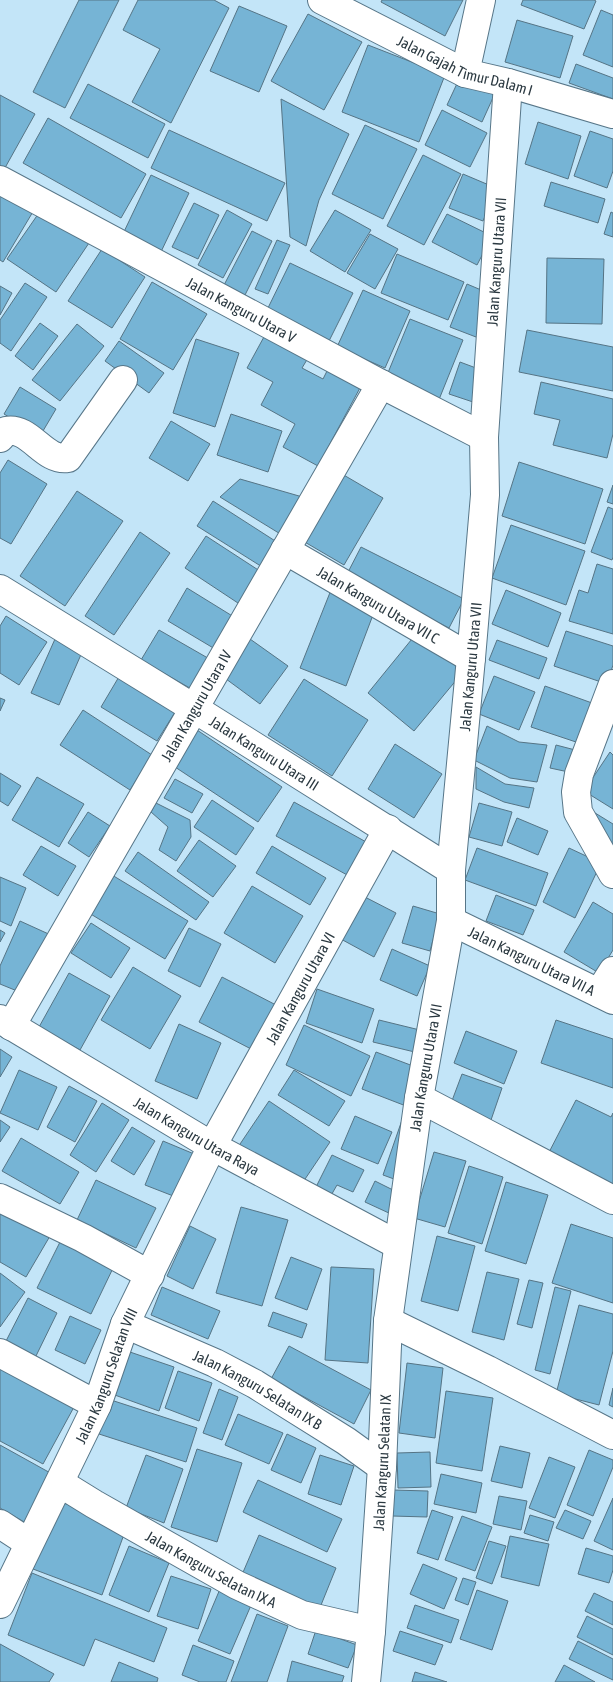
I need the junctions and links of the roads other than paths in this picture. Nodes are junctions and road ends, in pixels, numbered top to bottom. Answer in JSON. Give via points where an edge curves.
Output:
{"nodes":[{"id":1,"x":322,"y":0,"type":"edge"},
{"id":2,"x":481,"y":0,"type":"edge"},
{"id":3,"x":465,"y":73,"type":"junction"},
{"id":4,"x":508,"y":83,"type":"junction"},
{"id":5,"x":613,"y":114,"type":"edge"},
{"id":6,"x":0,"y":180,"type":"edge"},
{"id":7,"x":122,"y":380,"type":"dead end"},
{"id":8,"x":380,"y":384,"type":"junction"},
{"id":9,"x":484,"y":437,"type":"junction"},
{"id":10,"x":0,"y":438,"type":"edge"},
{"id":11,"x":285,"y":550,"type":"junction"},
{"id":12,"x":0,"y":589,"type":"edge"},
{"id":13,"x":471,"y":658,"type":"junction"},
{"id":14,"x":613,"y":684,"type":"edge"},
{"id":15,"x":194,"y":708,"type":"junction"},
{"id":16,"x":388,"y":829,"type":"junction"},
{"id":17,"x":451,"y":870,"type":"junction"},
{"id":18,"x":613,"y":874,"type":"edge"},
{"id":19,"x":451,"y":921,"type":"junction"},
{"id":20,"x":608,"y":988,"type":"edge"},
{"id":21,"x":5,"y":1022,"type":"edge"},
{"id":22,"x":419,"y":1098,"type":"junction"},
{"id":23,"x":212,"y":1146,"type":"junction"},
{"id":24,"x":0,"y":1198,"type":"edge"},
{"id":25,"x":613,"y":1200,"type":"edge"},
{"id":26,"x":398,"y":1244,"type":"junction"},
{"id":27,"x":150,"y":1275,"type":"junction"},
{"id":28,"x":388,"y":1321,"type":"junction"},
{"id":29,"x":126,"y":1324,"type":"junction"},
{"id":30,"x":0,"y":1353,"type":"edge"},
{"id":31,"x":97,"y":1405,"type":"junction"},
{"id":32,"x":613,"y":1435,"type":"edge"},
{"id":33,"x":382,"y":1466,"type":"junction"},
{"id":34,"x":60,"y":1483,"type":"junction"},
{"id":35,"x":0,"y":1524,"type":"edge"},
{"id":36,"x":29,"y":1543,"type":"junction"},
{"id":37,"x":0,"y":1604,"type":"edge"},
{"id":38,"x":371,"y":1631,"type":"junction"},
{"id":39,"x":366,"y":1682,"type":"edge"}],
"edges":[{"from":1,"to":3,"type":"street","name":"Jalan Gajah Timur Dalam I"},
{"from":2,"to":3,"type":"street"},
{"from":3,"to":4,"type":"street","name":"Jalan Gajah Timur Dalam I"},
{"from":4,"to":5,"type":"street","name":"Jalan Gajah Timur Dalam I"},
{"from":4,"to":9,"type":"street","name":"Jalan Kanguru Utara VII"},
{"from":6,"to":8,"type":"street","name":"Jalan Kanguru Utara V"},
{"from":7,"to":10,"type":"street","via":[[68,458],[57,458],[16,430],[6,431]]},
{"from":8,"to":9,"type":"street","name":"Jalan Kanguru Utara V"},
{"from":8,"to":11,"type":"street","name":"Jalan Kanguru Utara IV"},
{"from":9,"to":13,"type":"street","name":"Jalan Kanguru Utara VII","via":[[484,495]]},
{"from":11,"to":13,"type":"street","name":"Jalan Kanguru Utara VII C"},
{"from":11,"to":15,"type":"street","name":"Jalan Kanguru Utara IV"},
{"from":12,"to":15,"type":"street","name":"Jalan Kanguru Utara III"},
{"from":13,"to":17,"type":"street","name":"Jalan Kanguru Utara VII"},
{"from":14,"to":18,"type":"street","via":[[579,774],[576,792],[578,812]]},
{"from":15,"to":16,"type":"street","name":"Jalan Kanguru Utara III"},
{"from":15,"to":21,"type":"street","name":"Jalan Kanguru Utara IV"},
{"from":16,"to":17,"type":"street","name":"Jalan Kanguru Utara III"},
{"from":16,"to":23,"type":"street","name":"Jalan Kanguru Utara VI"},
{"from":17,"to":19,"type":"street","name":"Jalan Kanguru Utara VII"},
{"from":19,"to":20,"type":"street","name":"Jalan Kanguru Utara VII A"},
{"from":19,"to":22,"type":"street","name":"Jalan Kanguru Utara VII"},
{"from":21,"to":23,"type":"street","name":"Jalan Kanguru Utara Raya"},
{"from":22,"to":25,"type":"street"},
{"from":22,"to":26,"type":"street","name":"Jalan Kanguru Utara VII"},
{"from":23,"to":26,"type":"street","name":"Jalan Kanguru Utara Raya"},
{"from":23,"to":27,"type":"street","name":"Jalan Kanguru Selatan VIII"},
{"from":24,"to":27,"type":"street"},
{"from":26,"to":28,"type":"street","name":"Jalan Kanguru Selatan IX"},
{"from":27,"to":29,"type":"street","name":"Jalan Kanguru Selatan VIII"},
{"from":28,"to":32,"type":"street"},
{"from":28,"to":33,"type":"street","name":"Jalan Kanguru Selatan IX"},
{"from":29,"to":31,"type":"street","name":"Jalan Kanguru Selatan VIII"},
{"from":29,"to":33,"type":"street","name":"Jalan Kanguru Selatan IX B","via":[[255,1384]]},
{"from":30,"to":31,"type":"street"},
{"from":31,"to":34,"type":"street","name":"Jalan Kanguru Selatan VIII"},
{"from":33,"to":38,"type":"street","name":"Jalan Kanguru Selatan IX"},
{"from":34,"to":36,"type":"street","name":"Jalan Kanguru Selatan VIII"},
{"from":34,"to":38,"type":"street","name":"Jalan Kanguru Selatan IX A","via":[[237,1585],[302,1615]]},
{"from":35,"to":36,"type":"street"},
{"from":36,"to":37,"type":"street","name":"Jalan Kanguru Selatan VIII"},
{"from":38,"to":39,"type":"street","name":"Jalan Kanguru Selatan IX"}]}
